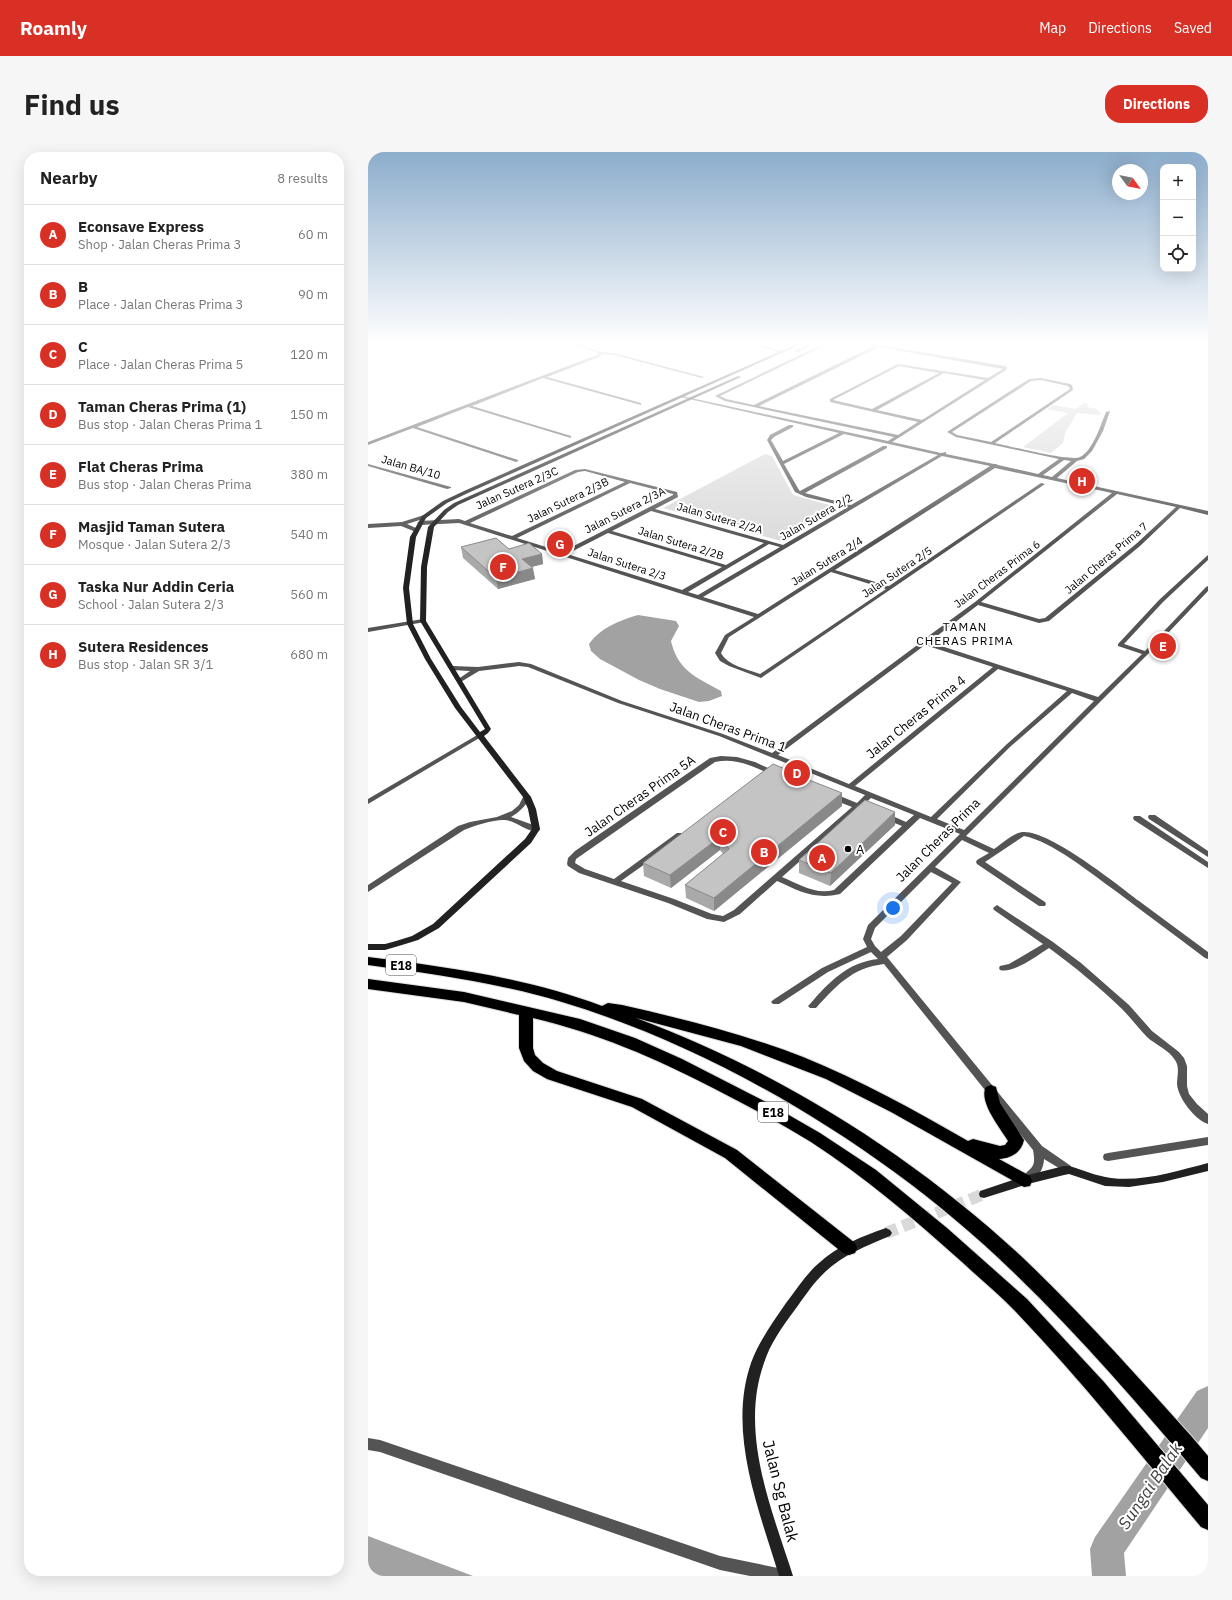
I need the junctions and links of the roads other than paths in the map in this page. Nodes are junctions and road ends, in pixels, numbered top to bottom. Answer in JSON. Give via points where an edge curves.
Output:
{"nodes":[{"id":1,"x":459,"y":409,"type":"edge"},
{"id":2,"x":479,"y":409,"type":"edge"},
{"id":3,"x":652,"y":409,"type":"edge"},
{"id":4,"x":667,"y":409,"type":"edge"},
{"id":5,"x":740,"y":409,"type":"edge"},
{"id":6,"x":750,"y":409,"type":"edge"},
{"id":7,"x":772,"y":409,"type":"edge"},
{"id":8,"x":940,"y":409,"type":"edge"},
{"id":9,"x":982,"y":409,"type":"edge"},
{"id":10,"x":1042,"y":409,"type":"edge"},
{"id":11,"x":873,"y":410,"type":"edge"},
{"id":12,"x":747,"y":411,"type":"junction"},
{"id":13,"x":1108,"y":412,"type":"dead end"},
{"id":14,"x":922,"y":421,"type":"junction"},
{"id":15,"x":791,"y":426,"type":"dead end"},
{"id":16,"x":413,"y":427,"type":"junction"},
{"id":17,"x":844,"y":432,"type":"junction"},
{"id":18,"x":898,"y":436,"type":"junction"},
{"id":19,"x":569,"y":437,"type":"dead end"},
{"id":20,"x":889,"y":442,"type":"junction"},
{"id":21,"x":992,"y":443,"type":"junction"},
{"id":22,"x":368,"y":444,"type":"edge"},
{"id":23,"x":885,"y":448,"type":"dead end"},
{"id":24,"x":944,"y":454,"type":"junction"},
{"id":25,"x":1063,"y":458,"type":"junction"},
{"id":26,"x":1076,"y":460,"type":"junction"},
{"id":27,"x":516,"y":461,"type":"dead end"},
{"id":28,"x":782,"y":463,"type":"junction"},
{"id":29,"x":368,"y":465,"type":"edge"},
{"id":30,"x":996,"y":465,"type":"junction"},
{"id":31,"x":1040,"y":475,"type":"junction"},
{"id":32,"x":1054,"y":478,"type":"junction"},
{"id":33,"x":631,"y":481,"type":"junction"},
{"id":34,"x":1043,"y":484,"type":"dead end"},
{"id":35,"x":449,"y":488,"type":"dead end"},
{"id":36,"x":1117,"y":492,"type":"junction"},
{"id":37,"x":800,"y":493,"type":"junction"},
{"id":38,"x":1180,"y":506,"type":"junction"},
{"id":39,"x":651,"y":508,"type":"junction"},
{"id":40,"x":852,"y":508,"type":"junction"},
{"id":41,"x":1208,"y":513,"type":"edge"},
{"id":42,"x":424,"y":516,"type":"junction"},
{"id":43,"x":436,"y":521,"type":"junction"},
{"id":44,"x":420,"y":522,"type":"junction"},
{"id":45,"x":465,"y":523,"type":"junction"},
{"id":46,"x":402,"y":524,"type":"junction"},
{"id":47,"x":368,"y":526,"type":"edge"},
{"id":48,"x":416,"y":530,"type":"junction"},
{"id":49,"x":607,"y":531,"type":"junction"},
{"id":50,"x":512,"y":538,"type":"junction"},
{"id":51,"x":768,"y":543,"type":"junction"},
{"id":52,"x":784,"y":547,"type":"junction"},
{"id":53,"x":562,"y":554,"type":"junction"},
{"id":54,"x":1208,"y":556,"type":"edge"},
{"id":55,"x":726,"y":567,"type":"junction"},
{"id":56,"x":830,"y":570,"type":"junction"},
{"id":57,"x":890,"y":588,"type":"junction"},
{"id":58,"x":1208,"y":588,"type":"edge"},
{"id":59,"x":683,"y":592,"type":"junction"},
{"id":60,"x":699,"y":597,"type":"junction"},
{"id":61,"x":977,"y":602,"type":"junction"},
{"id":62,"x":758,"y":616,"type":"junction"},
{"id":63,"x":423,"y":621,"type":"junction"},
{"id":64,"x":410,"y":624,"type":"junction"},
{"id":65,"x":368,"y":630,"type":"edge"},
{"id":66,"x":923,"y":642,"type":"junction"},
{"id":67,"x":1146,"y":653,"type":"junction"},
{"id":68,"x":997,"y":667,"type":"junction"},
{"id":69,"x":452,"y":668,"type":"junction"},
{"id":70,"x":478,"y":669,"type":"junction"},
{"id":71,"x":761,"y":676,"type":"joint"},
{"id":72,"x":459,"y":681,"type":"junction"},
{"id":73,"x":1071,"y":691,"type":"junction"},
{"id":74,"x":1099,"y":700,"type":"junction"},
{"id":75,"x":479,"y":736,"type":"junction"},
{"id":76,"x":773,"y":756,"type":"junction"},
{"id":77,"x":782,"y":760,"type":"junction"},
{"id":78,"x":765,"y":773,"type":"junction"},
{"id":79,"x":781,"y":776,"type":"edge"},
{"id":80,"x":850,"y":787,"type":"junction"},
{"id":81,"x":822,"y":792,"type":"edge"},
{"id":82,"x":870,"y":795,"type":"junction"},
{"id":83,"x":527,"y":797,"type":"junction"},
{"id":84,"x":368,"y":802,"type":"edge"},
{"id":85,"x":858,"y":806,"type":"junction"},
{"id":86,"x":919,"y":814,"type":"junction"},
{"id":87,"x":1152,"y":817,"type":"dead end"},
{"id":88,"x":507,"y":818,"type":"junction"},
{"id":89,"x":1137,"y":818,"type":"dead end"},
{"id":90,"x":932,"y":820,"type":"junction"},
{"id":91,"x":908,"y":825,"type":"junction"},
{"id":92,"x":536,"y":829,"type":"junction"},
{"id":93,"x":686,"y":831,"type":"edge"},
{"id":94,"x":963,"y":835,"type":"junction"},
{"id":95,"x":991,"y":851,"type":"junction"},
{"id":96,"x":1208,"y":855,"type":"edge"},
{"id":97,"x":1208,"y":866,"type":"edge"},
{"id":98,"x":930,"y":868,"type":"junction"},
{"id":99,"x":776,"y":877,"type":"junction"},
{"id":100,"x":616,"y":881,"type":"junction"},
{"id":101,"x":368,"y":889,"type":"edge"},
{"id":102,"x":1042,"y":904,"type":"dead end"},
{"id":103,"x":997,"y":908,"type":"dead end"},
{"id":104,"x":1050,"y":944,"type":"junction"},
{"id":105,"x":368,"y":947,"type":"edge"},
{"id":106,"x":872,"y":948,"type":"junction"},
{"id":107,"x":1208,"y":956,"type":"edge"},
{"id":108,"x":884,"y":959,"type":"junction"},
{"id":109,"x":368,"y":961,"type":"edge"},
{"id":110,"x":1003,"y":968,"type":"dead end"},
{"id":111,"x":368,"y":984,"type":"edge"},
{"id":112,"x":776,"y":1002,"type":"dead end"},
{"id":113,"x":591,"y":1006,"type":"junction"},
{"id":114,"x":814,"y":1006,"type":"dead end"},
{"id":115,"x":526,"y":1012,"type":"junction"},
{"id":116,"x":991,"y":1091,"type":"junction"},
{"id":117,"x":1208,"y":1120,"type":"edge"},
{"id":118,"x":947,"y":1136,"type":"junction"},
{"id":119,"x":1208,"y":1141,"type":"edge"},
{"id":120,"x":1038,"y":1149,"type":"junction"},
{"id":121,"x":1108,"y":1157,"type":"dead end"},
{"id":122,"x":1208,"y":1167,"type":"edge"},
{"id":123,"x":1067,"y":1169,"type":"junction"},
{"id":124,"x":1024,"y":1181,"type":"junction"},
{"id":125,"x":984,"y":1194,"type":"tunnel mouth"},
{"id":126,"x":886,"y":1233,"type":"tunnel mouth"},
{"id":127,"x":849,"y":1248,"type":"junction"},
{"id":128,"x":368,"y":1444,"type":"edge"},
{"id":129,"x":1208,"y":1471,"type":"edge"},
{"id":130,"x":1208,"y":1520,"type":"edge"},
{"id":131,"x":785,"y":1576,"type":"edge"}],
"edges":[{"from":1,"to":16,"type":"street"},
{"from":2,"to":19,"type":"street"},
{"from":3,"to":42,"type":"street","via":[[450,500]]},
{"from":4,"to":43,"type":"street","via":[[456,504]]},
{"from":5,"to":12,"type":"street"},
{"from":6,"to":12,"type":"street"},
{"from":7,"to":18,"type":"street"},
{"from":8,"to":14,"type":"street"},
{"from":9,"to":21,"type":"street","via":[[949,432],[951,435]]},
{"from":10,"to":21,"type":"street"},
{"from":11,"to":14,"type":"street"},
{"from":12,"to":17,"type":"street"},
{"from":13,"to":26,"type":"street","via":[[1099,434],[1085,456]]},
{"from":14,"to":18,"type":"street"},
{"from":15,"to":28,"type":"street","via":[[769,440]]},
{"from":16,"to":22,"type":"street"},
{"from":16,"to":27,"type":"street"},
{"from":17,"to":20,"type":"street"},
{"from":17,"to":28,"type":"street"},
{"from":18,"to":20,"type":"street"},
{"from":20,"to":24,"type":"street"},
{"from":21,"to":25,"type":"street"},
{"from":23,"to":37,"type":"street"},
{"from":24,"to":30,"type":"street"},
{"from":24,"to":40,"type":"street","name":"Jalan Sutera 2/2"},
{"from":25,"to":26,"type":"street"},
{"from":25,"to":31,"type":"street"},
{"from":26,"to":32,"type":"street"},
{"from":28,"to":37,"type":"street","via":[[793,487]]},
{"from":29,"to":35,"type":"street","name":"Jalan BA/10"},
{"from":30,"to":31,"type":"street"},
{"from":30,"to":56,"type":"street","name":"Jalan Sutera 2/4"},
{"from":31,"to":32,"type":"street"},
{"from":32,"to":36,"type":"street"},
{"from":33,"to":39,"type":"street","name":"Jalan Sutera 2/3A","via":[[675,493],[676,496]]},
{"from":33,"to":45,"type":"street","name":"Jalan Sutera 2/3C","via":[[594,471],[577,472]]},
{"from":33,"to":50,"type":"street","name":"Jalan Sutera 2/3B"},
{"from":34,"to":57,"type":"street","name":"Jalan Sutera 2/5"},
{"from":36,"to":38,"type":"street"},
{"from":36,"to":61,"type":"street","name":"Jalan Cheras Prima 6"},
{"from":37,"to":40,"type":"street"},
{"from":38,"to":41,"type":"street"},
{"from":38,"to":61,"type":"street","name":"Jalan Cheras Prima 7","via":[[1047,620]]},
{"from":39,"to":49,"type":"street","name":"Jalan Sutera 2/3A"},
{"from":39,"to":51,"type":"street","name":"Jalan Sutera 2/2A"},
{"from":40,"to":52,"type":"street","name":"Jalan Sutera 2/2"},
{"from":42,"to":44,"type":"street"},
{"from":42,"to":46,"type":"street"},
{"from":43,"to":44,"type":"street","name":"Jalan Sutera 2/3"},
{"from":43,"to":45,"type":"street","name":"Jalan Sutera 2/3","via":[[453,520]]},
{"from":43,"to":63,"type":"street","via":[[431,527],[425,554]]},
{"from":44,"to":48,"type":"street"},
{"from":45,"to":50,"type":"street","name":"Jalan Sutera 2/3"},
{"from":46,"to":47,"type":"street"},
{"from":46,"to":48,"type":"street"},
{"from":48,"to":64,"type":"street","via":[[406,588]]},
{"from":49,"to":53,"type":"street","name":"Jalan Sutera 2/3A"},
{"from":49,"to":55,"type":"street","name":"Jalan Sutera 2/2B"},
{"from":50,"to":53,"type":"street","name":"Jalan Sutera 2/3"},
{"from":51,"to":52,"type":"street","name":"Jalan Sutera 2/2A"},
{"from":51,"to":55,"type":"street"},
{"from":52,"to":60,"type":"street","name":"Jalan Sutera 2/2"},
{"from":53,"to":59,"type":"street","name":"Jalan Sutera 2/3"},
{"from":54,"to":67,"type":"street","via":[[1120,645]]},
{"from":55,"to":59,"type":"street"},
{"from":56,"to":57,"type":"street"},
{"from":56,"to":62,"type":"street","name":"Jalan Sutera 2/4"},
{"from":57,"to":71,"type":"street","name":"Jalan Sutera 2/5"},
{"from":58,"to":67,"type":"street","name":"Jalan Cheras Prima"},
{"from":59,"to":60,"type":"street","name":"Jalan Sutera 2/3"},
{"from":60,"to":62,"type":"street","name":"Jalan Sutera 2/3"},
{"from":61,"to":66,"type":"street","name":"Jalan Cheras Prima 6"},
{"from":62,"to":71,"type":"street","name":"Jalan Sutera 2/4","via":[[727,636],[718,653],[722,660],[731,665]]},
{"from":63,"to":64,"type":"street"},
{"from":63,"to":69,"type":"street"},
{"from":64,"to":65,"type":"street"},
{"from":64,"to":75,"type":"street","via":[[428,660]]},
{"from":66,"to":68,"type":"street"},
{"from":66,"to":76,"type":"street","name":"Jalan Cheras Prima 6"},
{"from":67,"to":74,"type":"street","name":"Jalan Cheras Prima"},
{"from":68,"to":73,"type":"street"},
{"from":68,"to":80,"type":"street","name":"Jalan Cheras Prima 4"},
{"from":69,"to":70,"type":"street","name":"Jalan Cheras Prima 1"},
{"from":69,"to":72,"type":"street"},
{"from":70,"to":72,"type":"street"},
{"from":70,"to":76,"type":"street","name":"Jalan Cheras Prima 1","via":[[529,665],[620,702],[721,735]]},
{"from":72,"to":75,"type":"street","via":[[488,729]]},
{"from":73,"to":74,"type":"street"},
{"from":73,"to":90,"type":"street","via":[[1008,746]]},
{"from":74,"to":94,"type":"street","name":"Jalan Cheras Prima"},
{"from":75,"to":83,"type":"street"},
{"from":75,"to":84,"type":"street"},
{"from":76,"to":77,"type":"street","name":"Jalan Cheras Prima 1"},
{"from":77,"to":78,"type":"street"},
{"from":77,"to":80,"type":"street","name":"Jalan Cheras Prima 1"},
{"from":78,"to":79,"type":"street"},
{"from":78,"to":100,"type":"street","name":"Jalan Cheras Prima 5A","via":[[742,760],[724,757],[713,760],[572,858],[571,864],[574,868]]},
{"from":80,"to":82,"type":"street","name":"Jalan Cheras Prima 1"},
{"from":81,"to":85,"type":"street"},
{"from":82,"to":85,"type":"street"},
{"from":82,"to":86,"type":"street","name":"Jalan Cheras Prima 1"},
{"from":83,"to":88,"type":"street","via":[[523,806]]},
{"from":83,"to":92,"type":"street"},
{"from":85,"to":91,"type":"street"},
{"from":85,"to":99,"type":"street"},
{"from":86,"to":90,"type":"street","name":"Jalan Cheras Prima 1"},
{"from":86,"to":91,"type":"street"},
{"from":87,"to":96,"type":"street"},
{"from":88,"to":92,"type":"street"},
{"from":88,"to":101,"type":"street","via":[[461,828]]},
{"from":89,"to":97,"type":"street"},
{"from":90,"to":94,"type":"street","name":"Jalan Cheras Prima 1"},
{"from":91,"to":99,"type":"street","via":[[837,892],[816,894]]},
{"from":92,"to":105,"type":"street","via":[[528,841],[436,926],[400,943],[386,947]]},
{"from":93,"to":100,"type":"street"},
{"from":94,"to":95,"type":"street","name":"Jalan Cheras Prima 1"},
{"from":94,"to":98,"type":"street","name":"Jalan Cheras Prima"},
{"from":95,"to":102,"type":"street","via":[[980,862]]},
{"from":95,"to":107,"type":"street","via":[[1023,834],[1036,836],[1093,871]]},
{"from":98,"to":106,"type":"street","name":"Jalan Cheras Prima","via":[[871,928],[867,939]]},
{"from":98,"to":108,"type":"street","via":[[957,882]]},
{"from":99,"to":100,"type":"street","via":[[737,912],[724,919],[710,917]]},
{"from":103,"to":104,"type":"street"},
{"from":104,"to":110,"type":"street","via":[[1012,966]]},
{"from":104,"to":117,"type":"street","via":[[1106,988],[1151,1034],[1180,1059],[1184,1069],[1183,1091]]},
{"from":106,"to":108,"type":"street"},
{"from":106,"to":112,"type":"street","via":[[825,970]]},
{"from":108,"to":114,"type":"street","via":[[852,969]]},
{"from":108,"to":116,"type":"street"},
{"from":109,"to":113,"type":"highway","number":"E18","via":[[477,978]]},
{"from":111,"to":115,"type":"highway","number":"E18","via":[[464,996]]},
{"from":113,"to":118,"type":"highway","via":[[622,1010],[764,1048],[864,1091]]},
{"from":113,"to":129,"type":"highway","number":"E18","via":[[649,1029],[736,1069],[834,1121],[890,1158],[1014,1261],[1121,1370]]},
{"from":115,"to":127,"type":"highway","via":[[526,1048],[529,1057],[538,1067],[552,1075],[637,1103],[732,1154]]},
{"from":115,"to":130,"type":"highway","number":"E18","via":[[575,1023],[630,1042],[763,1107],[815,1137],[870,1175],[941,1233],[1021,1305],[1097,1388]]},
{"from":116,"to":118,"type":"highway","via":[[993,1104],[1016,1140],[1011,1150],[997,1153]]},
{"from":116,"to":120,"type":"street"},
{"from":118,"to":124,"type":"highway"},
{"from":119,"to":121,"type":"street"},
{"from":120,"to":123,"type":"street"},
{"from":120,"to":124,"type":"street","via":[[1039,1167]]},
{"from":122,"to":123,"type":"street","via":[[1143,1182],[1118,1183],[1091,1179]]},
{"from":123,"to":124,"type":"street"},
{"from":124,"to":125,"type":"street"},
{"from":126,"to":127,"type":"street","name":"Jalan Sg Balak"},
{"from":127,"to":131,"type":"street","name":"Jalan Sg Balak","via":[[827,1262],[811,1278],[778,1324],[754,1372],[750,1394],[750,1440],[762,1495]]},
{"from":128,"to":131,"type":"street","via":[[720,1563]]}]}
